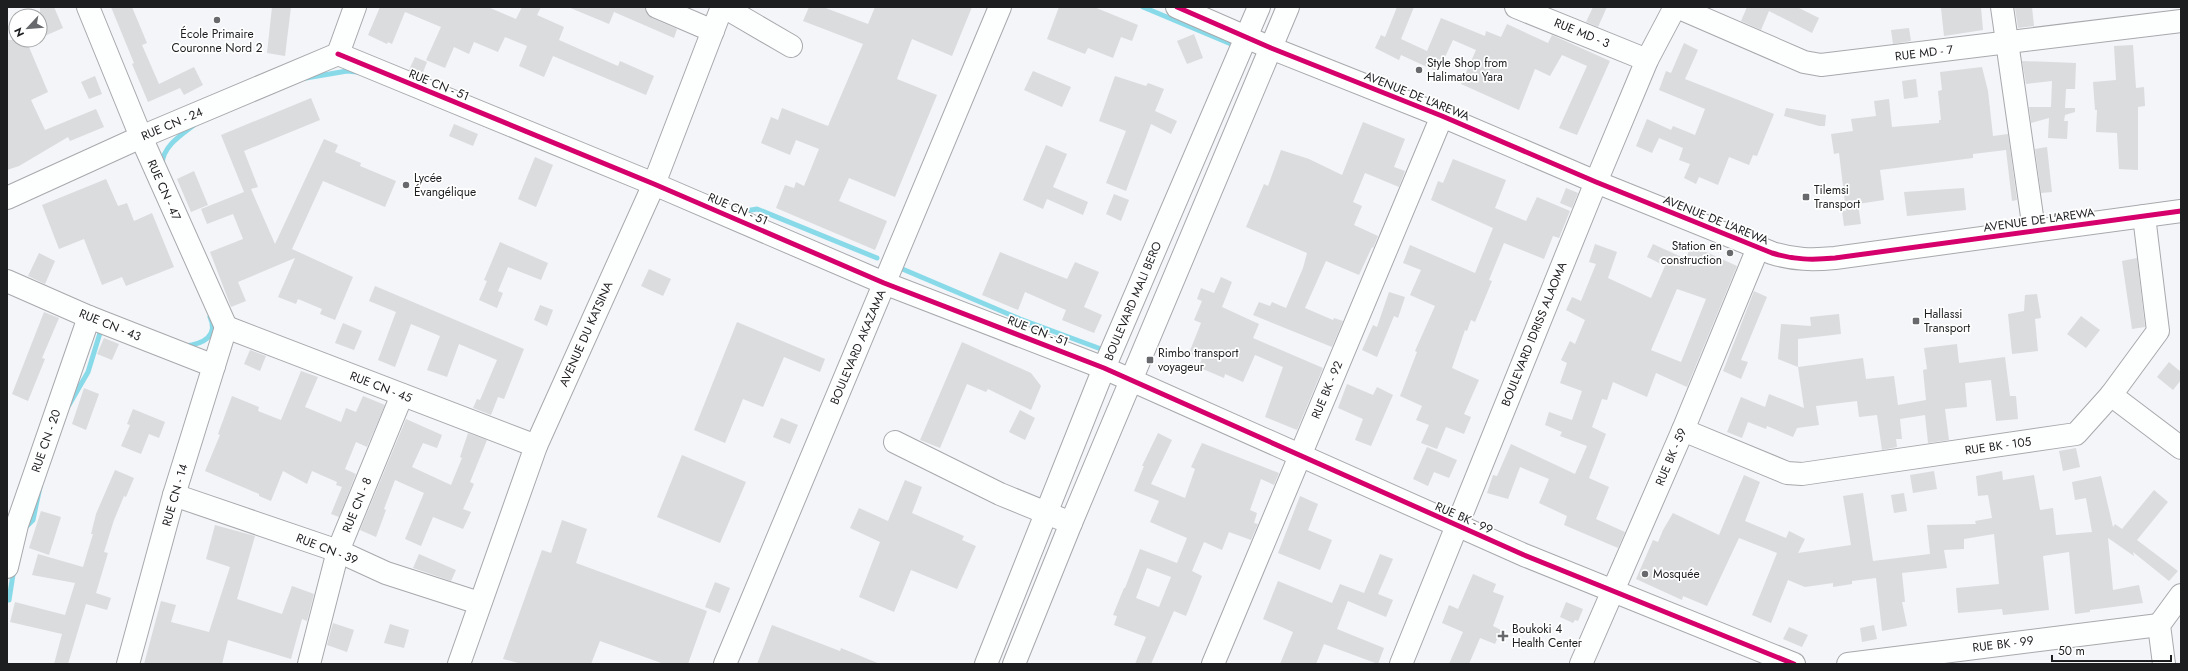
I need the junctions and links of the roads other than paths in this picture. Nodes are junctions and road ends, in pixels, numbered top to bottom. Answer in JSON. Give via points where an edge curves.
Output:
{"nodes":[{"id":1,"x":88,"y":7,"type":"edge"},
{"id":2,"x":355,"y":7,"type":"edge"},
{"id":3,"x":658,"y":7,"type":"edge"},
{"id":4,"x":723,"y":7,"type":"edge"},
{"id":5,"x":1000,"y":7,"type":"edge"},
{"id":6,"x":1177,"y":7,"type":"edge"},
{"id":7,"x":1259,"y":7,"type":"edge"},
{"id":8,"x":1288,"y":7,"type":"edge"},
{"id":9,"x":1516,"y":7,"type":"edge"},
{"id":10,"x":1676,"y":7,"type":"edge"},
{"id":11,"x":2002,"y":7,"type":"edge"},
{"id":12,"x":2181,"y":21,"type":"edge"},
{"id":13,"x":712,"y":30,"type":"junction"},
{"id":14,"x":1247,"y":37,"type":"junction"},
{"id":15,"x":2007,"y":43,"type":"junction"},
{"id":16,"x":791,"y":46,"type":"dead end"},
{"id":17,"x":1271,"y":48,"type":"junction"},
{"id":18,"x":338,"y":54,"type":"junction"},
{"id":19,"x":1647,"y":60,"type":"junction"},
{"id":20,"x":1442,"y":116,"type":"junction"},
{"id":21,"x":141,"y":137,"type":"junction"},
{"id":22,"x":1596,"y":182,"type":"junction"},
{"id":23,"x":654,"y":184,"type":"junction"},
{"id":24,"x":7,"y":198,"type":"edge"},
{"id":25,"x":2181,"y":211,"type":"edge"},
{"id":26,"x":2144,"y":216,"type":"junction"},
{"id":27,"x":2034,"y":230,"type":"junction"},
{"id":28,"x":1758,"y":248,"type":"junction"},
{"id":29,"x":7,"y":281,"type":"edge"},
{"id":30,"x":884,"y":283,"type":"junction"},
{"id":31,"x":89,"y":317,"type":"junction"},
{"id":32,"x":226,"y":327,"type":"junction"},
{"id":33,"x":214,"y":366,"type":"junction"},
{"id":34,"x":1104,"y":368,"type":"junction"},
{"id":35,"x":1131,"y":380,"type":"junction"},
{"id":36,"x":402,"y":395,"type":"junction"},
{"id":37,"x":2111,"y":395,"type":"junction"},
{"id":38,"x":1683,"y":430,"type":"junction"},
{"id":39,"x":895,"y":442,"type":"dead end"},
{"id":40,"x":536,"y":446,"type":"junction"},
{"id":41,"x":2181,"y":448,"type":"edge"},
{"id":42,"x":1300,"y":456,"type":"junction"},
{"id":43,"x":174,"y":495,"type":"junction"},
{"id":44,"x":1045,"y":513,"type":"junction"},
{"id":45,"x":12,"y":523,"type":"edge"},
{"id":46,"x":1071,"y":523,"type":"junction"},
{"id":47,"x":1456,"y":525,"type":"junction"},
{"id":48,"x":338,"y":551,"type":"junction"},
{"id":49,"x":7,"y":567,"type":"edge"},
{"id":50,"x":1613,"y":592,"type":"junction"},
{"id":51,"x":2181,"y":595,"type":"edge"},
{"id":52,"x":479,"y":603,"type":"junction"},
{"id":53,"x":2159,"y":625,"type":"junction"},
{"id":54,"x":1952,"y":657,"type":"edge"},
{"id":55,"x":128,"y":664,"type":"edge"},
{"id":56,"x":309,"y":664,"type":"edge"},
{"id":57,"x":459,"y":664,"type":"edge"},
{"id":58,"x":724,"y":664,"type":"edge"},
{"id":59,"x":986,"y":664,"type":"edge"},
{"id":60,"x":1014,"y":664,"type":"edge"},
{"id":61,"x":1213,"y":664,"type":"edge"},
{"id":62,"x":1400,"y":664,"type":"edge"},
{"id":63,"x":1580,"y":664,"type":"edge"},
{"id":64,"x":1794,"y":664,"type":"edge"},
{"id":65,"x":1848,"y":664,"type":"edge"},
{"id":66,"x":2164,"y":664,"type":"edge"}],
"edges":[{"from":1,"to":21,"type":"street","name":"RUE CN - 47"},
{"from":2,"to":18,"type":"street"},
{"from":3,"to":13,"type":"street"},
{"from":4,"to":13,"type":"street","name":"AVENUE DU KATSINA"},
{"from":4,"to":16,"type":"street"},
{"from":5,"to":30,"type":"street","name":"BOULEVARD AKAZAMA"},
{"from":6,"to":14,"type":"street","name":"AVENUE DE L'AREWA"},
{"from":7,"to":14,"type":"street","name":"BOULEVARD MALI BERO"},
{"from":8,"to":17,"type":"street"},
{"from":9,"to":19,"type":"street","name":"RUE MD - 3"},
{"from":10,"to":15,"type":"street","name":"RUE MD - 7","via":[[1814,65]]},
{"from":10,"to":19,"type":"street","name":"BOULEVARD IDRISS ALAOMA"},
{"from":11,"to":15,"type":"street"},
{"from":12,"to":15,"type":"street","name":"RUE MD - 7"},
{"from":13,"to":23,"type":"street","name":"AVENUE DU KATSINA"},
{"from":14,"to":17,"type":"street","name":"AVENUE DE L'AREWA"},
{"from":14,"to":34,"type":"street","name":"BOULEVARD MALI BERO"},
{"from":15,"to":27,"type":"street"},
{"from":17,"to":20,"type":"street","name":"AVENUE DE L'AREWA"},
{"from":17,"to":35,"type":"street"},
{"from":18,"to":21,"type":"street","name":"RUE CN - 24"},
{"from":18,"to":23,"type":"street","name":"RUE CN - 51"},
{"from":19,"to":22,"type":"street","name":"BOULEVARD IDRISS ALAOMA"},
{"from":20,"to":22,"type":"street","name":"AVENUE DE L'AREWA"},
{"from":20,"to":42,"type":"street","name":"RUE BK - 92"},
{"from":21,"to":24,"type":"street","name":"RUE CN - 24"},
{"from":21,"to":32,"type":"street","name":"RUE CN - 47"},
{"from":22,"to":28,"type":"street","name":"AVENUE DE L'AREWA"},
{"from":22,"to":47,"type":"street","name":"BOULEVARD IDRISS ALAOMA"},
{"from":23,"to":30,"type":"street","name":"RUE CN - 51"},
{"from":23,"to":40,"type":"street","name":"AVENUE DU KATSINA"},
{"from":25,"to":26,"type":"street","name":"AVENUE DE L'AREWA"},
{"from":26,"to":27,"type":"street","name":"AVENUE DE L'AREWA"},
{"from":26,"to":37,"type":"street","name":"RUE BK - 105","via":[[2158,331]]},
{"from":27,"to":28,"type":"street","name":"AVENUE DE L'AREWA","via":[[1808,260],[1790,259]]},
{"from":28,"to":38,"type":"street","name":"RUE BK - 59"},
{"from":29,"to":31,"type":"street","name":"RUE CN - 43"},
{"from":30,"to":34,"type":"street","name":"RUE CN - 51"},
{"from":30,"to":58,"type":"street","name":"BOULEVARD AKAZAMA"},
{"from":31,"to":33,"type":"street","name":"RUE CN - 43"},
{"from":31,"to":45,"type":"street","name":"RUE CN - 20"},
{"from":32,"to":33,"type":"street","name":"RUE CN - 14"},
{"from":32,"to":36,"type":"street","name":"RUE CN - 45"},
{"from":33,"to":43,"type":"street","name":"RUE CN - 14"},
{"from":34,"to":35,"type":"street","name":"RUE CN - 51"},
{"from":34,"to":44,"type":"street","name":"BOULEVARD MALI BERO"},
{"from":35,"to":42,"type":"street","name":"RUE BK - 99"},
{"from":35,"to":46,"type":"street"},
{"from":36,"to":40,"type":"street","name":"RUE CN - 45"},
{"from":36,"to":48,"type":"street","name":"RUE CN - 8"},
{"from":37,"to":38,"type":"street","name":"RUE BK - 105","via":[[2081,430],[2070,436],[1802,474],[1787,473]]},
{"from":37,"to":41,"type":"street"},
{"from":38,"to":50,"type":"street","name":"RUE BK - 59"},
{"from":39,"to":44,"type":"street","via":[[1000,494]]},
{"from":40,"to":52,"type":"street","name":"AVENUE DU KATSINA"},
{"from":42,"to":47,"type":"street","name":"RUE BK - 99"},
{"from":42,"to":61,"type":"street","name":"RUE BK - 92"},
{"from":43,"to":48,"type":"street","name":"RUE CN - 39"},
{"from":43,"to":55,"type":"street","name":"RUE CN - 14"},
{"from":44,"to":46,"type":"street"},
{"from":44,"to":59,"type":"street","name":"BOULEVARD MALI BERO"},
{"from":45,"to":49,"type":"street","name":"RUE CN - 20"},
{"from":46,"to":60,"type":"street"},
{"from":47,"to":50,"type":"street","name":"RUE BK - 99"},
{"from":47,"to":62,"type":"street","name":"BOULEVARD IDRISS ALAOMA"},
{"from":48,"to":52,"type":"street","name":"RUE CN - 39","via":[[386,573]]},
{"from":48,"to":56,"type":"street","name":"RUE CN - 8"},
{"from":50,"to":63,"type":"street","name":"RUE BK - 59"},
{"from":50,"to":64,"type":"street","name":"RUE BK - 99"},
{"from":51,"to":53,"type":"street"},
{"from":52,"to":57,"type":"street","name":"AVENUE DU KATSINA"},
{"from":53,"to":54,"type":"street","name":"RUE BK - 99"},
{"from":53,"to":66,"type":"street"},
{"from":54,"to":65,"type":"street","name":"RUE BK - 99"}]}
